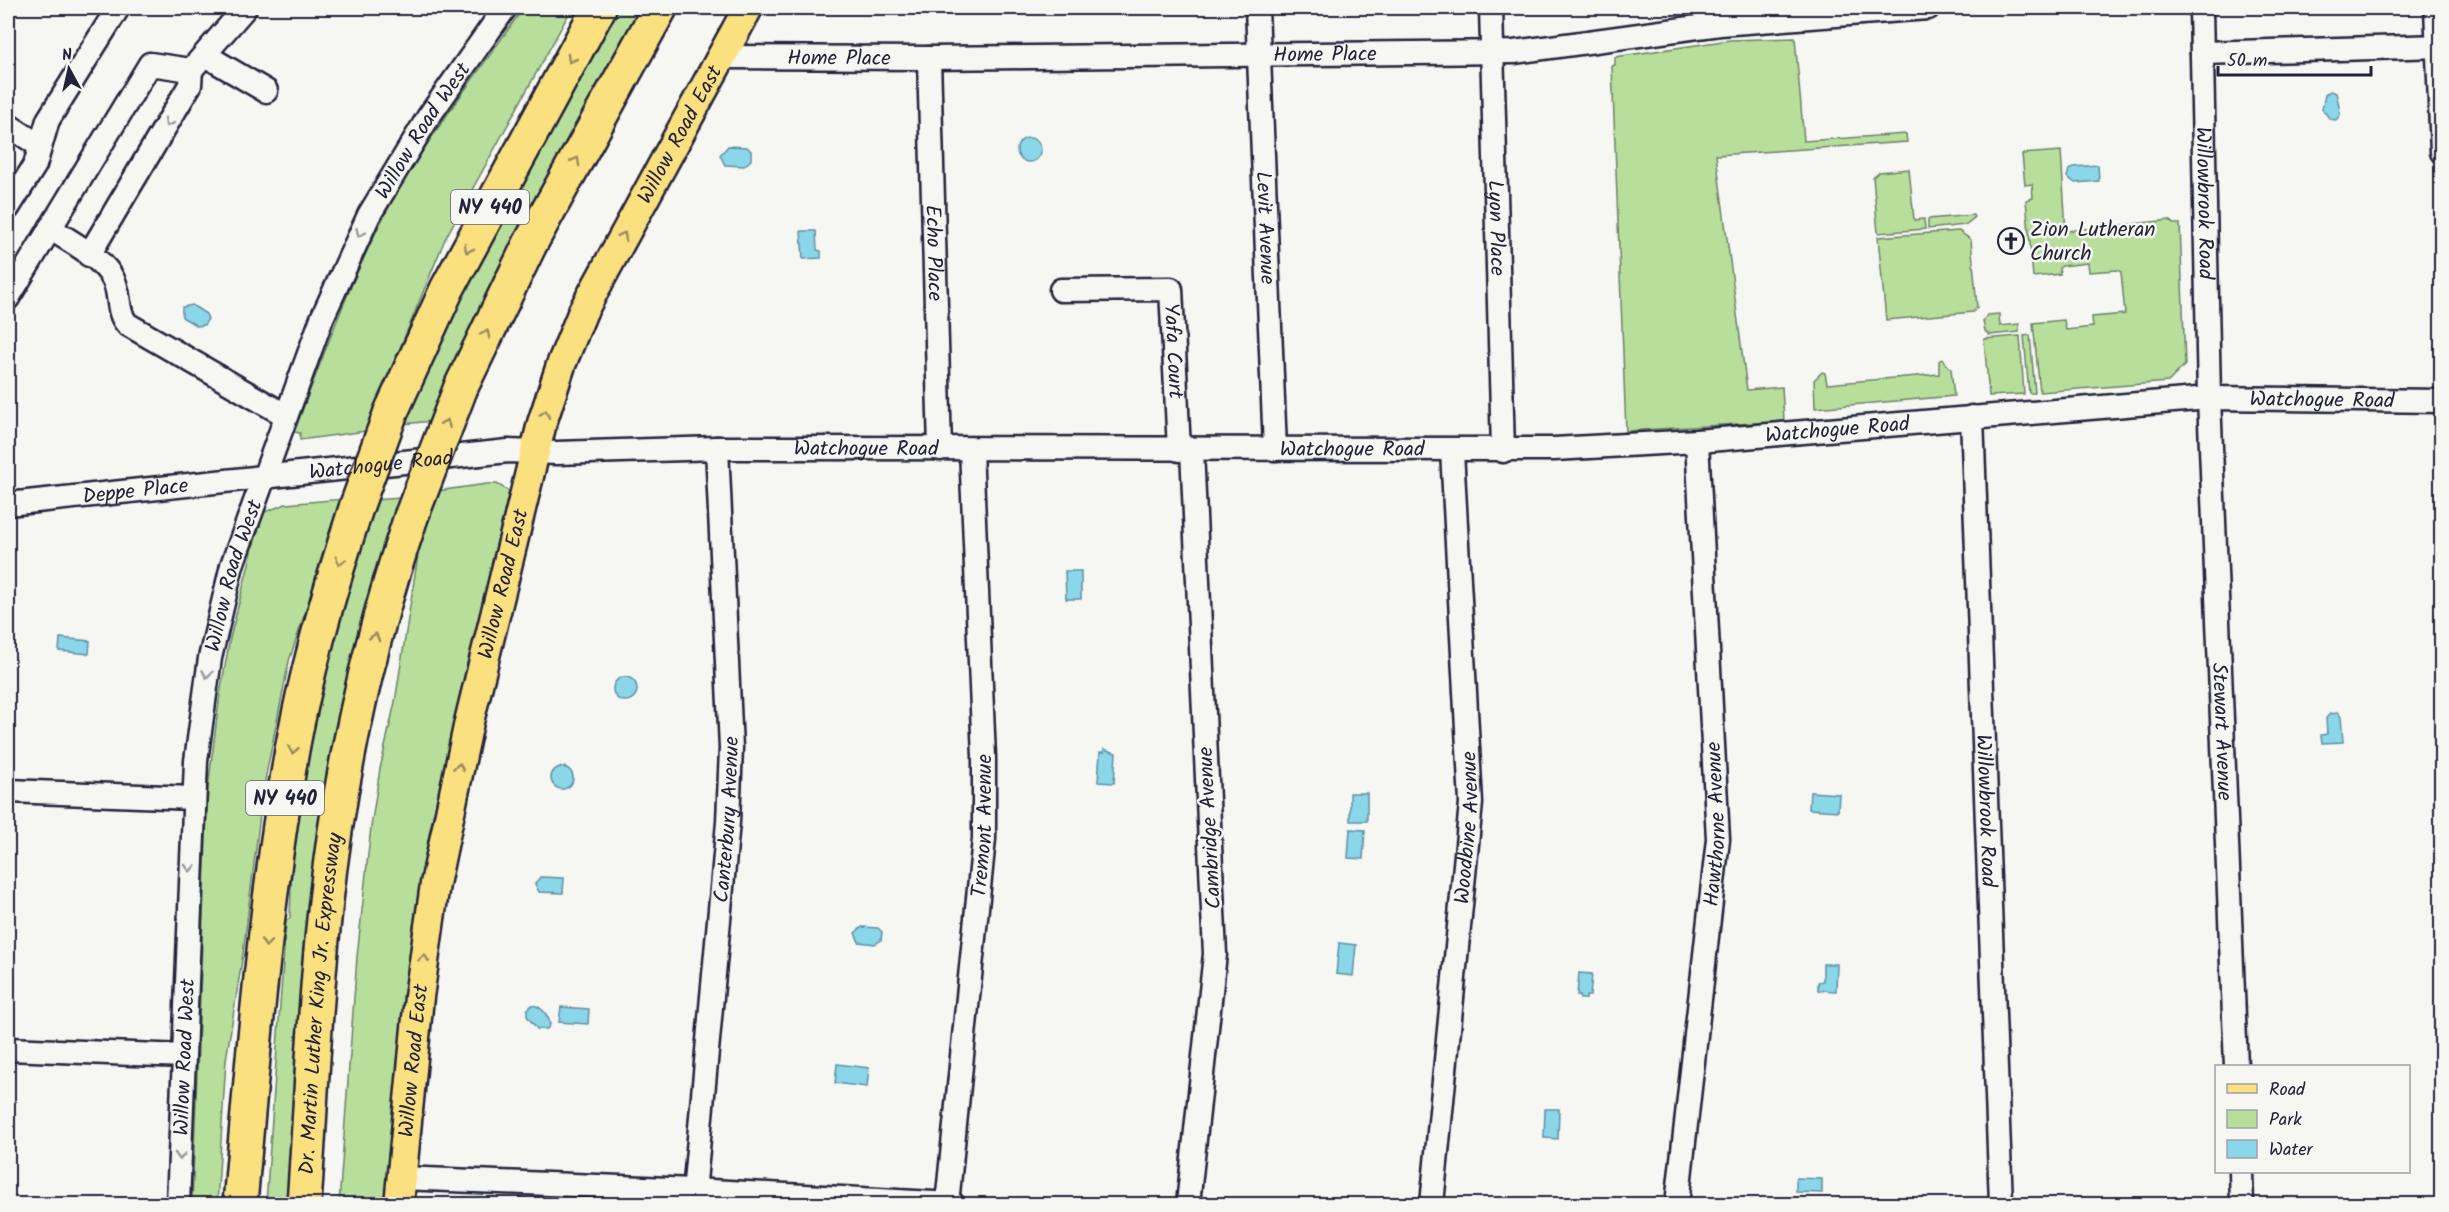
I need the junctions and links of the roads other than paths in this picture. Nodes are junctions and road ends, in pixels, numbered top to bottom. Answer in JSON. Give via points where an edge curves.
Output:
{"nodes":[{"id":1,"x":118,"y":8,"type":"edge"},
{"id":2,"x":245,"y":8,"type":"edge"},
{"id":3,"x":505,"y":8,"type":"edge"},
{"id":4,"x":599,"y":8,"type":"edge"},
{"id":5,"x":660,"y":8,"type":"edge"},
{"id":6,"x":748,"y":8,"type":"edge"},
{"id":7,"x":1257,"y":8,"type":"edge"},
{"id":8,"x":1491,"y":8,"type":"edge"},
{"id":9,"x":1928,"y":8,"type":"edge"},
{"id":10,"x":2201,"y":8,"type":"edge"},
{"id":11,"x":2436,"y":8,"type":"edge"},
{"id":12,"x":2439,"y":46,"type":"edge"},
{"id":13,"x":1492,"y":52,"type":"junction"},
{"id":14,"x":2202,"y":53,"type":"junction"},
{"id":15,"x":1258,"y":54,"type":"junction"},
{"id":16,"x":721,"y":57,"type":"junction"},
{"id":17,"x":929,"y":58,"type":"junction"},
{"id":18,"x":198,"y":63,"type":"junction"},
{"id":19,"x":266,"y":91,"type":"dead end"},
{"id":20,"x":8,"y":125,"type":"edge"},
{"id":21,"x":40,"y":146,"type":"junction"},
{"id":22,"x":2442,"y":152,"type":"edge"},
{"id":23,"x":8,"y":208,"type":"edge"},
{"id":24,"x":50,"y":228,"type":"junction"},
{"id":25,"x":89,"y":255,"type":"junction"},
{"id":26,"x":1061,"y":290,"type":"dead end"},
{"id":27,"x":8,"y":298,"type":"edge"},
{"id":28,"x":2209,"y":398,"type":"junction"},
{"id":29,"x":2442,"y":401,"type":"edge"},
{"id":30,"x":285,"y":415,"type":"junction"},
{"id":31,"x":1972,"y":417,"type":"junction"},
{"id":32,"x":1697,"y":441,"type":"junction"},
{"id":33,"x":717,"y":448,"type":"junction"},
{"id":34,"x":940,"y":449,"type":"junction"},
{"id":35,"x":971,"y":449,"type":"junction"},
{"id":36,"x":1275,"y":449,"type":"junction"},
{"id":37,"x":1185,"y":450,"type":"junction"},
{"id":38,"x":1452,"y":451,"type":"junction"},
{"id":39,"x":1503,"y":451,"type":"junction"},
{"id":40,"x":534,"y":452,"type":"junction"},
{"id":41,"x":263,"y":476,"type":"junction"},
{"id":42,"x":8,"y":504,"type":"edge"},
{"id":43,"x":8,"y":791,"type":"edge"},
{"id":44,"x":193,"y":798,"type":"junction"},
{"id":45,"x":8,"y":1049,"type":"edge"},
{"id":46,"x":184,"y":1056,"type":"junction"},
{"id":47,"x":315,"y":1061,"type":"junction"},
{"id":48,"x":2236,"y":1065,"type":"edge"},
{"id":49,"x":249,"y":1099,"type":"junction"},
{"id":50,"x":2241,"y":1173,"type":"edge"},
{"id":51,"x":400,"y":1191,"type":"edge"},
{"id":52,"x":693,"y":1197,"type":"edge"},
{"id":53,"x":794,"y":1200,"type":"edge"},
{"id":54,"x":178,"y":1204,"type":"edge"},
{"id":55,"x":240,"y":1204,"type":"edge"},
{"id":56,"x":250,"y":1204,"type":"edge"},
{"id":57,"x":304,"y":1204,"type":"edge"},
{"id":58,"x":318,"y":1204,"type":"edge"},
{"id":59,"x":948,"y":1204,"type":"edge"},
{"id":60,"x":953,"y":1204,"type":"edge"},
{"id":61,"x":1188,"y":1204,"type":"edge"},
{"id":62,"x":1432,"y":1204,"type":"edge"},
{"id":63,"x":1677,"y":1204,"type":"edge"},
{"id":64,"x":2001,"y":1204,"type":"edge"},
{"id":65,"x":2242,"y":1204,"type":"edge"}],
"edges":[{"from":1,"to":21,"type":"street","via":[[48,120]]},
{"from":2,"to":18,"type":"street"},
{"from":3,"to":30,"type":"street","name":"Willow Road West","one_way":true,"via":[[429,116],[369,214]]},
{"from":4,"to":49,"type":"highway","number":"NY 440","one_way":true,"bridge":true,"via":[[447,289],[391,412],[357,505],[310,667],[292,749]]},
{"from":47,"to":5,"type":"highway","name":"Dr. Martin Luther King Jr. Expressway","number":"NY 440","one_way":true,"bridge":true,"via":[[324,912],[346,763],[360,694],[411,517],[461,387],[530,244]]},
{"from":6,"to":16,"type":"main road","name":"Willow Road East"},
{"from":7,"to":15,"type":"street","name":"Levit Avenue"},
{"from":8,"to":13,"type":"street","name":"Lyon Place"},
{"from":9,"to":13,"type":"street","name":"Home Place","via":[[1720,24],[1530,51]]},
{"from":10,"to":14,"type":"street","name":"Willowbrook Road"},
{"from":11,"to":12,"type":"street"},
{"from":12,"to":14,"type":"street"},
{"from":12,"to":22,"type":"street"},
{"from":13,"to":15,"type":"street","name":"Home Place"},
{"from":13,"to":39,"type":"street","name":"Lyon Place"},
{"from":14,"to":28,"type":"street","name":"Willowbrook Road"},
{"from":15,"to":17,"type":"street","name":"Home Place"},
{"from":15,"to":36,"type":"street","name":"Levit Avenue"},
{"from":16,"to":17,"type":"street","name":"Home Place"},
{"from":40,"to":16,"type":"main road","name":"Willow Road East","one_way":true,"via":[[561,364],[583,311]]},
{"from":17,"to":34,"type":"street","name":"Echo Place"},
{"from":18,"to":19,"type":"street"},
{"from":18,"to":24,"type":"street","via":[[150,64]]},
{"from":18,"to":25,"type":"street","one_way":true,"via":[[190,85]]},
{"from":20,"to":21,"type":"street"},
{"from":21,"to":23,"type":"street","via":[[35,165]]},
{"from":24,"to":25,"type":"street"},
{"from":24,"to":27,"type":"street"},
{"from":25,"to":30,"type":"street","via":[[113,278],[119,309],[127,324]]},
{"from":26,"to":37,"type":"street","name":"Yafa Court","via":[[1171,289]]},
{"from":28,"to":29,"type":"street","name":"Watchogue Road"},
{"from":28,"to":31,"type":"street","name":"Watchogue Road"},
{"from":28,"to":48,"type":"street","name":"Stewart Avenue"},
{"from":30,"to":41,"type":"street","name":"Willow Road West"},
{"from":31,"to":32,"type":"street","name":"Watchogue Road"},
{"from":31,"to":64,"type":"street","name":"Willowbrook Road"},
{"from":32,"to":39,"type":"street","name":"Watchogue Road"},
{"from":32,"to":63,"type":"street","name":"Hawthorne Avenue","via":[[1718,839]]},
{"from":33,"to":34,"type":"street","name":"Watchogue Road"},
{"from":33,"to":40,"type":"street","name":"Watchogue Road"},
{"from":33,"to":52,"type":"street","name":"Canterbury Avenue","via":[[731,748],[729,811]]},
{"from":34,"to":35,"type":"street","name":"Watchogue Road"},
{"from":35,"to":37,"type":"street","name":"Watchogue Road"},
{"from":35,"to":59,"type":"street","name":"Tremont Avenue","via":[[984,839]]},
{"from":36,"to":37,"type":"street","name":"Watchogue Road"},
{"from":36,"to":38,"type":"street","name":"Watchogue Road"},
{"from":37,"to":61,"type":"street","name":"Cambridge Avenue","via":[[1215,954]]},
{"from":38,"to":39,"type":"street","name":"Watchogue Road"},
{"from":38,"to":62,"type":"street","name":"Woodbine Avenue","via":[[1471,803]]},
{"from":40,"to":41,"type":"street","name":"Watchogue Road","via":[[508,451]]},
{"from":51,"to":40,"type":"main road","name":"Willow Road East","one_way":true,"via":[[419,997],[435,884],[469,722]]},
{"from":41,"to":42,"type":"street","name":"Deppe Place"},
{"from":41,"to":44,"type":"street","name":"Willow Road West","one_way":true,"via":[[241,534],[216,627]]},
{"from":43,"to":44,"type":"street"},
{"from":44,"to":46,"type":"street","name":"Willow Road West","one_way":true},
{"from":45,"to":46,"type":"street"},
{"from":46,"to":54,"type":"street","name":"Willow Road West","one_way":true},
{"from":47,"to":57,"type":"highway","name":"Dr. Martin Luther King Jr. Expressway","number":"NY 440"},
{"from":47,"to":58,"type":"highway"},
{"from":49,"to":55,"type":"highway","number":"NY 440"},
{"from":49,"to":56,"type":"highway"},
{"from":50,"to":65,"type":"street"},
{"from":51,"to":52,"type":"street"},
{"from":52,"to":53,"type":"street"},
{"from":53,"to":59,"type":"street"},
{"from":59,"to":60,"type":"street"}]}
